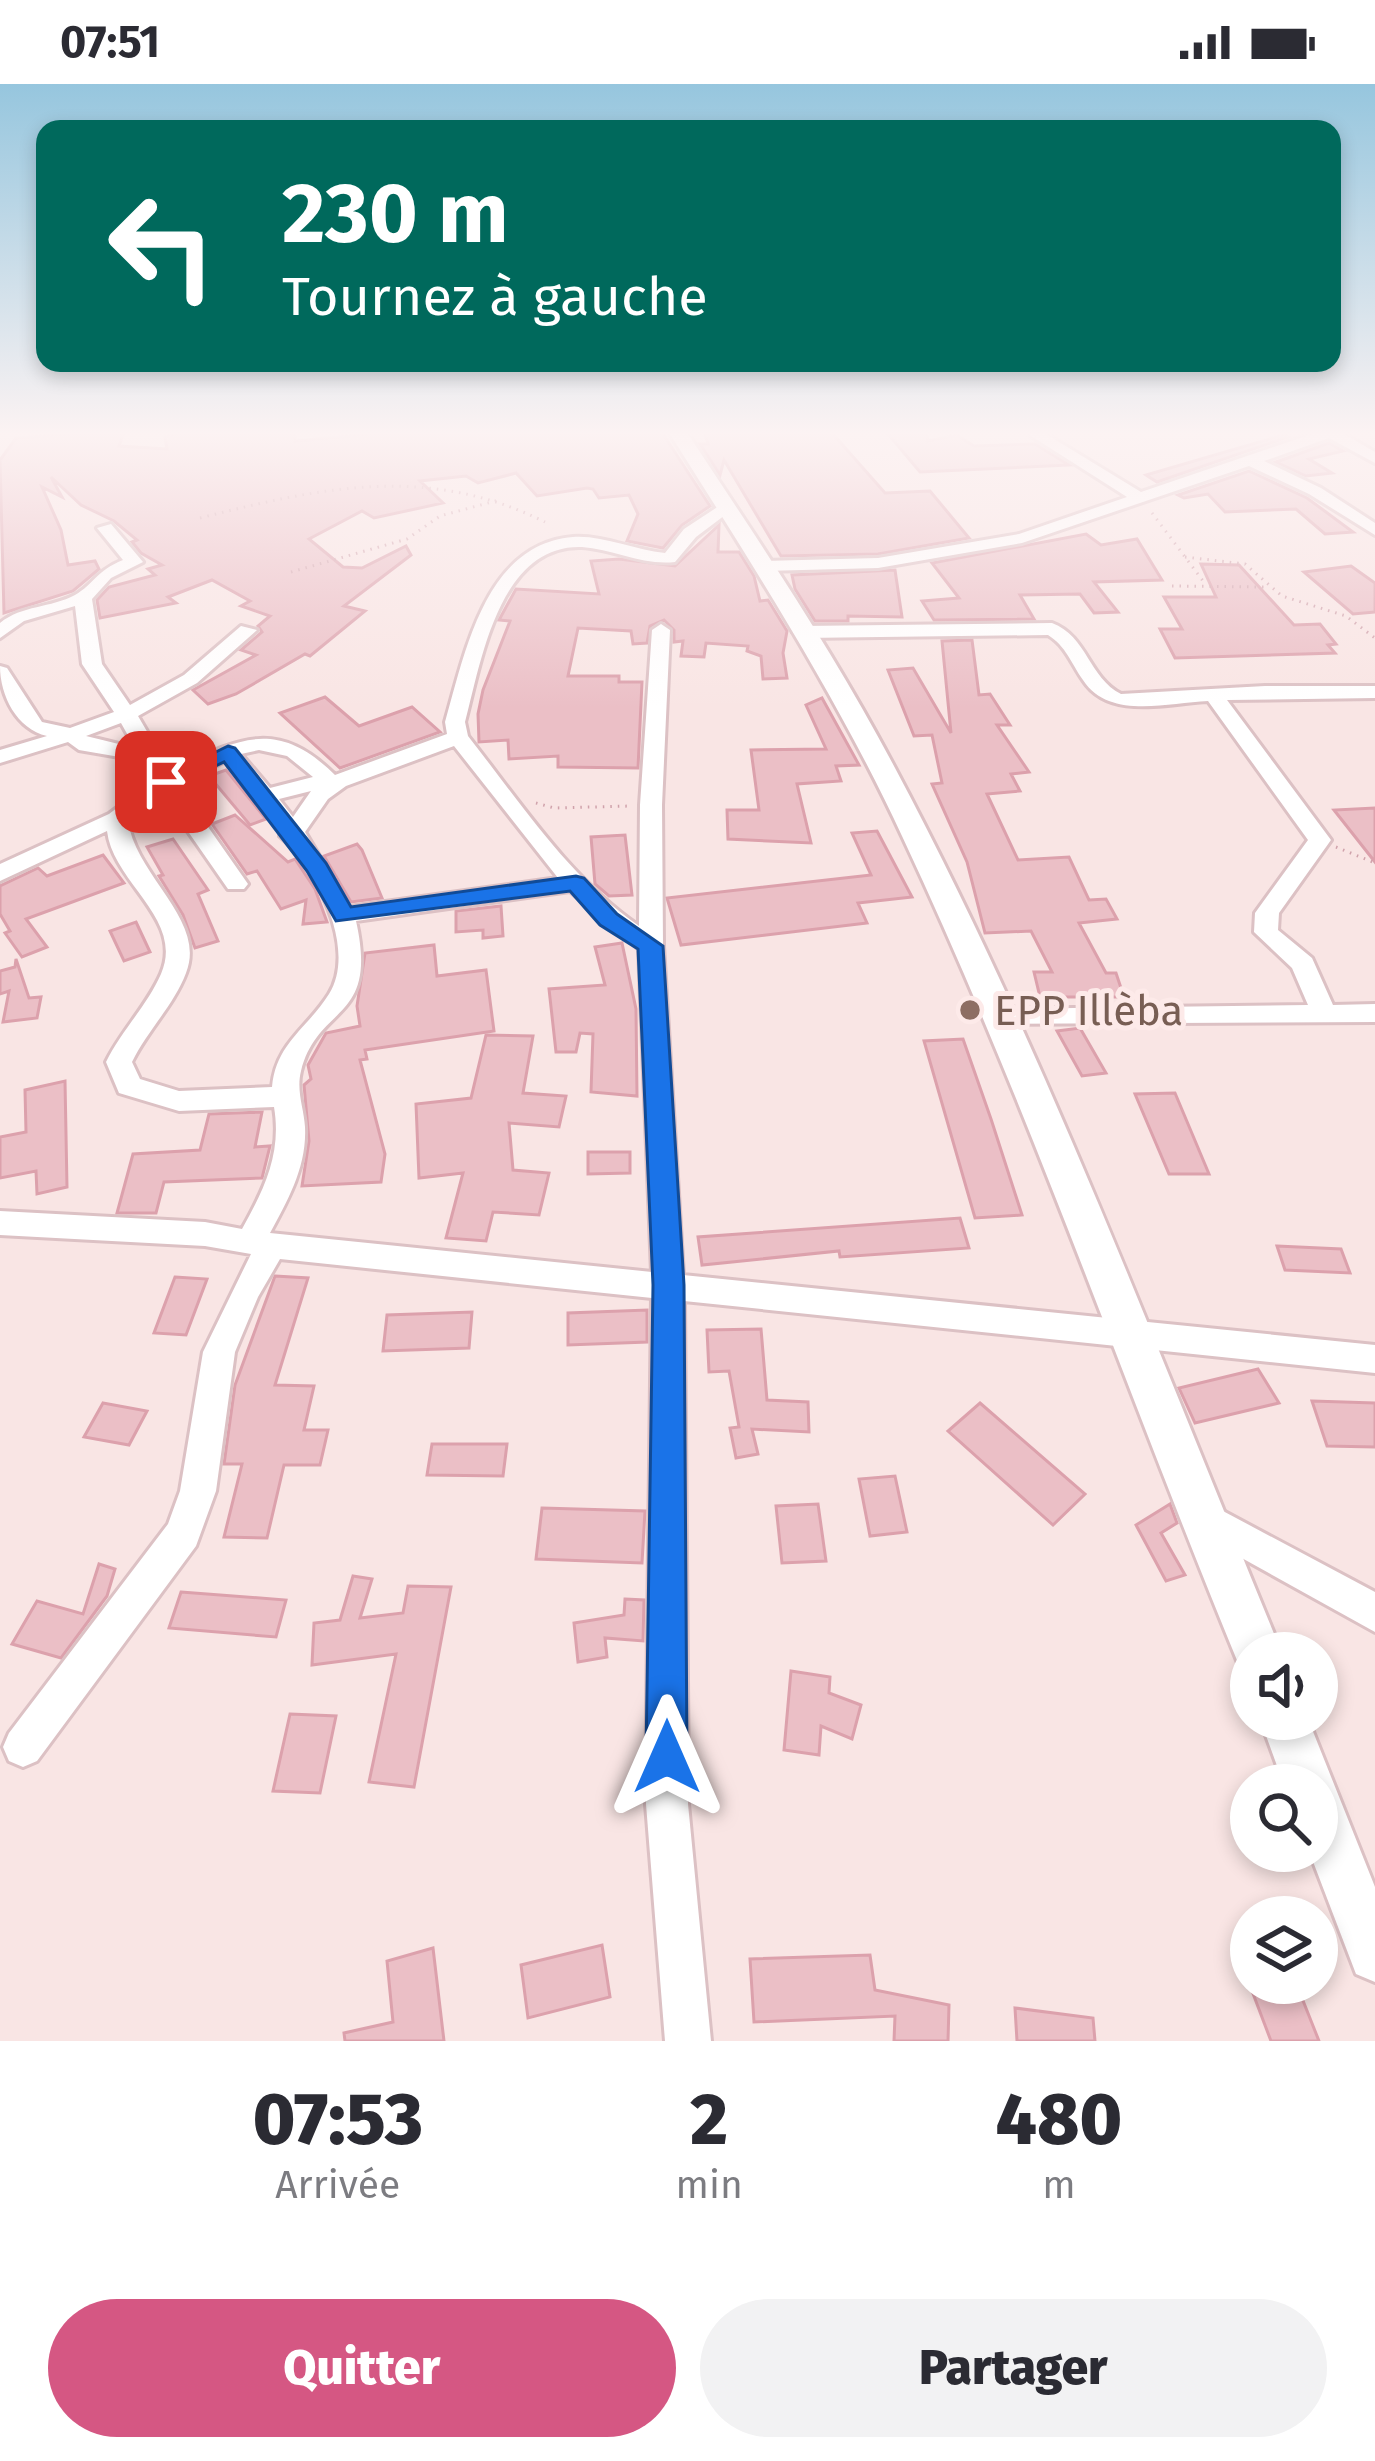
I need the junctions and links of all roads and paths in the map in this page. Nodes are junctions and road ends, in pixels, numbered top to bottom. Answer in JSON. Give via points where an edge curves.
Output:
{"nodes":[{"id":1,"x":427,"y":525,"type":"edge"},
{"id":2,"x":544,"y":525,"type":"edge"},
{"id":3,"x":550,"y":525,"type":"edge"},
{"id":4,"x":701,"y":525,"type":"edge"},
{"id":5,"x":736,"y":525,"type":"edge"},
{"id":6,"x":1062,"y":525,"type":"edge"},
{"id":7,"x":1160,"y":525,"type":"edge"},
{"id":8,"x":105,"y":528,"type":"dead end"},
{"id":9,"x":575,"y":542,"type":"junction"},
{"id":10,"x":538,"y":548,"type":"junction"},
{"id":11,"x":1185,"y":556,"type":"junction"},
{"id":12,"x":764,"y":566,"type":"junction"},
{"id":13,"x":291,"y":572,"type":"dead end"},
{"id":14,"x":1206,"y":585,"type":"junction"},
{"id":15,"x":1172,"y":586,"type":"dead end"},
{"id":16,"x":1265,"y":587,"type":"junction"},
{"id":17,"x":83,"y":598,"type":"junction"},
{"id":18,"x":248,"y":630,"type":"dead end"},
{"id":19,"x":661,"y":630,"type":"dead end"},
{"id":20,"x":0,"y":632,"type":"edge"},
{"id":21,"x":802,"y":632,"type":"junction"},
{"id":22,"x":1375,"y":638,"type":"edge"},
{"id":23,"x":3,"y":682,"type":"edge"},
{"id":24,"x":1375,"y":692,"type":"edge"},
{"id":25,"x":1215,"y":697,"type":"junction"},
{"id":26,"x":127,"y":716,"type":"junction"},
{"id":27,"x":72,"y":735,"type":"junction"},
{"id":28,"x":458,"y":737,"type":"junction"},
{"id":29,"x":228,"y":752,"type":"junction"},
{"id":30,"x":149,"y":755,"type":"junction"},
{"id":31,"x":0,"y":757,"type":"edge"},
{"id":32,"x":334,"y":781,"type":"junction"},
{"id":33,"x":166,"y":782,"type":"junction"},
{"id":34,"x":497,"y":787,"type":"junction"},
{"id":35,"x":263,"y":798,"type":"junction"},
{"id":36,"x":651,"y":805,"type":"junction"},
{"id":37,"x":117,"y":819,"type":"junction"},
{"id":38,"x":291,"y":836,"type":"junction"},
{"id":39,"x":1320,"y":840,"type":"junction"},
{"id":40,"x":1375,"y":863,"type":"edge"},
{"id":41,"x":0,"y":874,"type":"edge"},
{"id":42,"x":576,"y":883,"type":"junction"},
{"id":43,"x":236,"y":884,"type":"dead end"},
{"id":44,"x":344,"y":915,"type":"junction"},
{"id":45,"x":650,"y":946,"type":"junction"},
{"id":46,"x":1375,"y":1012,"type":"edge"},
{"id":47,"x":1324,"y":1013,"type":"junction"},
{"id":48,"x":1001,"y":1018,"type":"junction"},
{"id":49,"x":282,"y":1097,"type":"junction"},
{"id":50,"x":0,"y":1223,"type":"edge"},
{"id":51,"x":262,"y":1244,"type":"junction"},
{"id":52,"x":668,"y":1285,"type":"junction"},
{"id":53,"x":1127,"y":1333,"type":"junction"},
{"id":54,"x":1375,"y":1359,"type":"edge"},
{"id":55,"x":1206,"y":1520,"type":"junction"},
{"id":56,"x":1375,"y":1613,"type":"edge"},
{"id":57,"x":1250,"y":1632,"type":"edge"},
{"id":58,"x":23,"y":1748,"type":"dead end"},
{"id":59,"x":1338,"y":1859,"type":"edge"},
{"id":60,"x":1375,"y":1955,"type":"edge"},
{"id":61,"x":688,"y":2041,"type":"edge"}],
"edges":[{"from":1,"to":13,"type":"path","via":[[407,539]]},
{"from":2,"to":10,"type":"street"},
{"from":3,"to":9,"type":"street"},
{"from":4,"to":9,"type":"street","via":[[669,558]]},
{"from":5,"to":12,"type":"street"},
{"from":6,"to":12,"type":"street","via":[[878,563]]},
{"from":7,"to":11,"type":"path"},
{"from":8,"to":17,"type":"street","via":[[134,562],[106,574]]},
{"from":9,"to":10,"type":"street"},
{"from":10,"to":28,"type":"street","via":[[521,560],[482,627],[455,722]]},
{"from":11,"to":14,"type":"path"},
{"from":11,"to":16,"type":"path","via":[[1246,564]]},
{"from":12,"to":21,"type":"street"},
{"from":14,"to":15,"type":"path"},
{"from":14,"to":16,"type":"path"},
{"from":16,"to":22,"type":"path","via":[[1353,617]]},
{"from":17,"to":20,"type":"street","via":[[18,616]]},
{"from":17,"to":26,"type":"street","via":[[92,664]]},
{"from":18,"to":26,"type":"street","via":[[212,667]]},
{"from":19,"to":36,"type":"street"},
{"from":21,"to":25,"type":"street","via":[[1052,629],[1109,698]]},
{"from":21,"to":48,"type":"street","via":[[879,762]]},
{"from":23,"to":27,"type":"street","via":[[34,727]]},
{"from":24,"to":25,"type":"street"},
{"from":25,"to":39,"type":"street"},
{"from":26,"to":27,"type":"street"},
{"from":26,"to":30,"type":"street"},
{"from":27,"to":30,"type":"street","via":[[86,746]]},
{"from":27,"to":31,"type":"street"},
{"from":28,"to":32,"type":"street"},
{"from":28,"to":34,"type":"street"},
{"from":29,"to":32,"type":"street","via":[[277,740]]},
{"from":29,"to":33,"type":"street"},
{"from":29,"to":35,"type":"street"},
{"from":30,"to":33,"type":"street"},
{"from":32,"to":35,"type":"street"},
{"from":32,"to":38,"type":"street"},
{"from":33,"to":37,"type":"street"},
{"from":33,"to":43,"type":"street"},
{"from":34,"to":36,"type":"path","via":[[554,808]]},
{"from":34,"to":42,"type":"street"},
{"from":35,"to":38,"type":"street"},
{"from":36,"to":45,"type":"street"},
{"from":37,"to":41,"type":"street"},
{"from":37,"to":49,"type":"street","via":[[126,864],[180,939],[176,971],[118,1062],[128,1086],[179,1100]]},
{"from":38,"to":44,"type":"street"},
{"from":39,"to":40,"type":"path"},
{"from":39,"to":47,"type":"street","via":[[1268,913],[1266,932],[1303,964]]},
{"from":42,"to":44,"type":"street"},
{"from":42,"to":45,"type":"street","via":[[609,920]]},
{"from":44,"to":49,"type":"street","via":[[348,980],[330,1014],[296,1047]]},
{"from":45,"to":52,"type":"street"},
{"from":46,"to":47,"type":"street"},
{"from":47,"to":48,"type":"street"},
{"from":48,"to":53,"type":"street"},
{"from":49,"to":51,"type":"street","via":[[292,1127],[288,1165]]},
{"from":50,"to":51,"type":"street"},
{"from":51,"to":52,"type":"street"},
{"from":51,"to":58,"type":"street","via":[[219,1352],[198,1491],[183,1534]]},
{"from":52,"to":53,"type":"street"},
{"from":52,"to":61,"type":"street","via":[[667,1804]]},
{"from":53,"to":54,"type":"street"},
{"from":53,"to":55,"type":"street"},
{"from":55,"to":56,"type":"street"},
{"from":55,"to":57,"type":"street"},
{"from":59,"to":60,"type":"street"}]}
